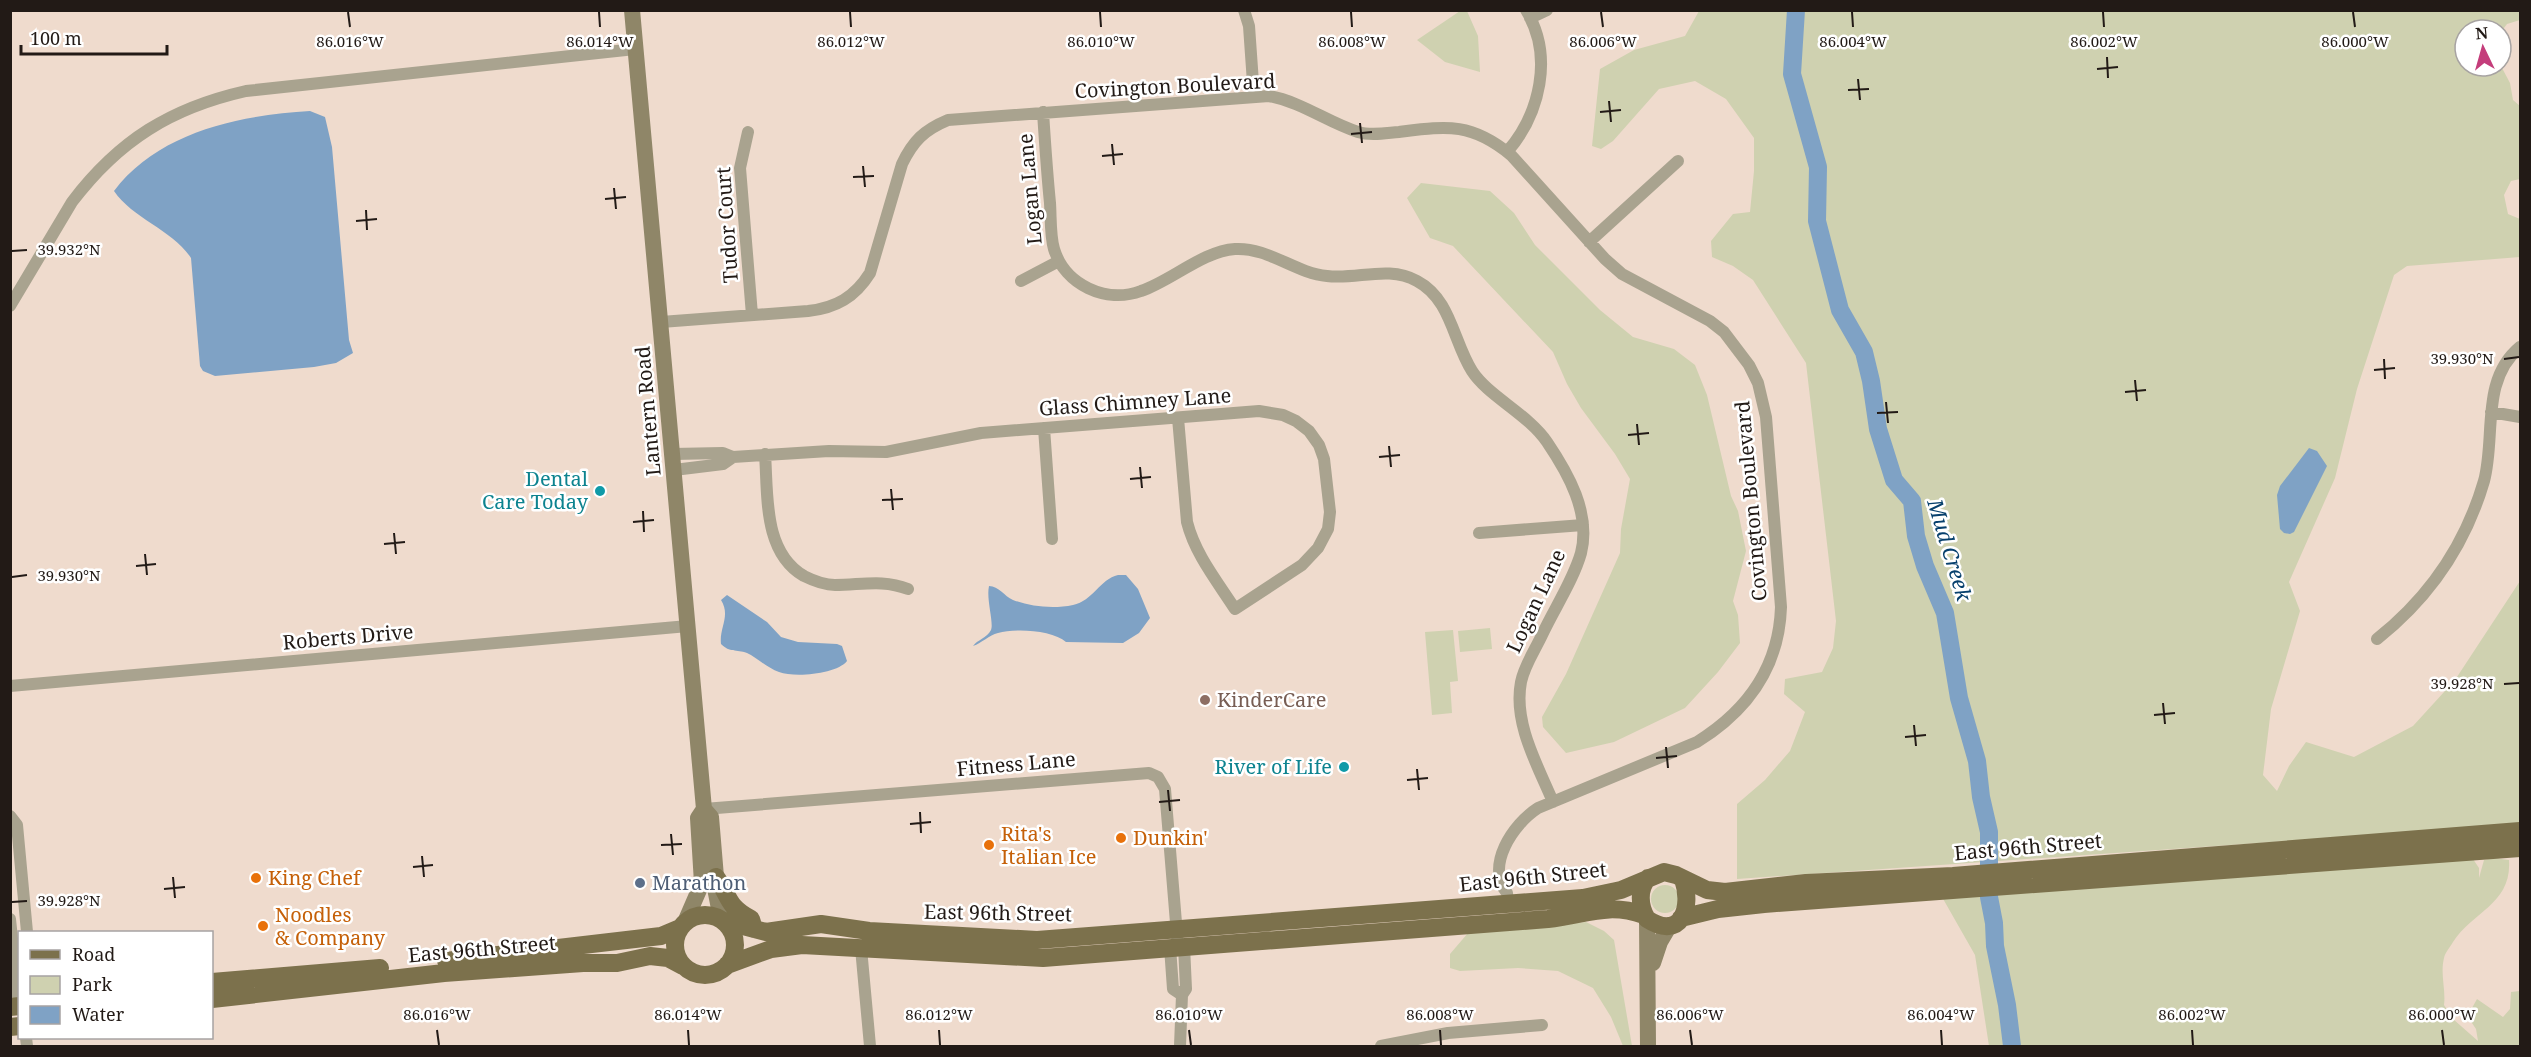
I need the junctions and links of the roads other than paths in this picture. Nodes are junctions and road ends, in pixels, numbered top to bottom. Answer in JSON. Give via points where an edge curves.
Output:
{"nodes":[{"id":1,"x":632,"y":10,"type":"edge"},
{"id":2,"x":1244,"y":10,"type":"edge"},
{"id":3,"x":1547,"y":10,"type":"edge"},
{"id":4,"x":1528,"y":14,"type":"edge"},
{"id":5,"x":635,"y":49,"type":"junction"},
{"id":6,"x":1254,"y":97,"type":"junction"},
{"id":7,"x":1042,"y":112,"type":"junction"},
{"id":8,"x":747,"y":132,"type":"dead end"},
{"id":9,"x":1507,"y":152,"type":"junction"},
{"id":10,"x":1678,"y":161,"type":"dead end"},
{"id":11,"x":1589,"y":242,"type":"junction"},
{"id":12,"x":1059,"y":261,"type":"junction"},
{"id":13,"x":1021,"y":281,"type":"dead end"},
{"id":14,"x":10,"y":306,"type":"edge"},
{"id":15,"x":752,"y":315,"type":"junction"},
{"id":16,"x":662,"y":322,"type":"junction"},
{"id":17,"x":2520,"y":347,"type":"edge"},
{"id":18,"x":2491,"y":412,"type":"junction"},
{"id":19,"x":2520,"y":417,"type":"edge"},
{"id":20,"x":1178,"y":418,"type":"junction"},
{"id":21,"x":1044,"y":428,"type":"junction"},
{"id":22,"x":765,"y":454,"type":"junction"},
{"id":23,"x":674,"y":462,"type":"junction"},
{"id":24,"x":1583,"y":525,"type":"junction"},
{"id":25,"x":1479,"y":533,"type":"dead end"},
{"id":26,"x":1052,"y":539,"type":"dead end"},
{"id":27,"x":908,"y":589,"type":"dead end"},
{"id":28,"x":688,"y":626,"type":"junction"},
{"id":29,"x":2378,"y":639,"type":"dead end"},
{"id":30,"x":10,"y":686,"type":"edge"},
{"id":31,"x":1553,"y":802,"type":"junction"},
{"id":32,"x":704,"y":809,"type":"junction"},
{"id":33,"x":10,"y":816,"type":"edge"},
{"id":34,"x":2520,"y":831,"type":"edge"},
{"id":35,"x":2520,"y":848,"type":"edge"},
{"id":36,"x":716,"y":877,"type":"junction"},
{"id":37,"x":2024,"y":877,"type":"junction"},
{"id":38,"x":1648,"y":878,"type":"junction"},
{"id":39,"x":1683,"y":879,"type":"junction"},
{"id":40,"x":1954,"y":883,"type":"junction"},
{"id":41,"x":1500,"y":900,"type":"junction"},
{"id":42,"x":1646,"y":917,"type":"junction"},
{"id":43,"x":10,"y":919,"type":"edge"},
{"id":44,"x":723,"y":920,"type":"junction"},
{"id":45,"x":1676,"y":922,"type":"junction"},
{"id":46,"x":683,"y":924,"type":"junction"},
{"id":47,"x":1425,"y":929,"type":"junction"},
{"id":48,"x":754,"y":930,"type":"junction"},
{"id":49,"x":27,"y":931,"type":"edge"},
{"id":50,"x":1177,"y":943,"type":"junction"},
{"id":51,"x":861,"y":948,"type":"junction"},
{"id":52,"x":727,"y":965,"type":"junction"},
{"id":53,"x":683,"y":966,"type":"junction"},
{"id":54,"x":1649,"y":976,"type":"junction"},
{"id":55,"x":213,"y":982,"type":"edge"},
{"id":56,"x":213,"y":999,"type":"edge"},
{"id":57,"x":16,"y":1006,"type":"edge"},
{"id":58,"x":1542,"y":1025,"type":"dead end"},
{"id":59,"x":870,"y":1047,"type":"edge"},
{"id":60,"x":1180,"y":1047,"type":"edge"},
{"id":61,"x":1381,"y":1047,"type":"edge"},
{"id":62,"x":1648,"y":1047,"type":"edge"}],
"edges":[{"from":1,"to":5,"type":"street","name":"Lantern Road"},
{"from":2,"to":6,"type":"street","via":[[1249,26]]},
{"from":3,"to":4,"type":"street"},
{"from":4,"to":9,"type":"street","via":[[1540,60],[1538,95],[1527,124]]},
{"from":5,"to":14,"type":"street","via":[[246,91],[180,111],[117,151],[83,187]]},
{"from":5,"to":16,"type":"street","name":"Lantern Road"},
{"from":6,"to":7,"type":"street","name":"Covington Boulevard"},
{"from":6,"to":9,"type":"street","name":"Covington Boulevard","via":[[1269,96],[1297,103],[1360,133],[1462,128],[1486,137]]},
{"from":7,"to":12,"type":"street","name":"Logan Lane","via":[[1052,234]]},
{"from":7,"to":15,"type":"street","name":"Covington Boulevard","via":[[948,120],[919,136],[902,164],[873,264],[863,284],[847,299],[826,309]]},
{"from":8,"to":15,"type":"street","name":"Tudor Court","via":[[740,168]]},
{"from":9,"to":11,"type":"street","name":"Covington Boulevard"},
{"from":10,"to":11,"type":"street"},
{"from":11,"to":31,"type":"street","name":"Covington Boulevard","via":[[1622,274],[1710,321],[1749,364],[1766,417],[1780,623],[1760,680],[1742,708],[1718,729],[1687,747]]},
{"from":12,"to":13,"type":"street","name":"Logan Lane"},
{"from":12,"to":24,"type":"street","name":"Logan Lane","via":[[1082,285],[1117,296],[1144,291],[1232,249],[1264,254],[1325,276],[1391,273],[1412,278],[1430,288],[1442,303],[1476,376],[1548,443],[1575,492]]},
{"from":15,"to":16,"type":"street","name":"Covington Boulevard"},
{"from":16,"to":23,"type":"street","name":"Lantern Road"},
{"from":17,"to":18,"type":"street","via":[[2496,383]]},
{"from":18,"to":19,"type":"street"},
{"from":18,"to":29,"type":"street","via":[[2485,479],[2463,538],[2418,602]]},
{"from":20,"to":20,"type":"street","name":"Glass Chimney Lane","via":[[1259,411],[1283,415],[1309,431],[1324,459],[1330,512],[1323,541],[1302,565],[1234,609],[1190,536]]},
{"from":20,"to":21,"type":"street","name":"Glass Chimney Lane"},
{"from":21,"to":22,"type":"street","name":"Glass Chimney Lane","via":[[981,433],[886,452]]},
{"from":21,"to":26,"type":"street"},
{"from":22,"to":23,"type":"street","name":"Glass Chimney Lane","via":[[733,457],[723,464]]},
{"from":22,"to":27,"type":"street","via":[[772,533],[788,564],[820,583],[886,582]]},
{"from":23,"to":28,"type":"street","name":"Lantern Road"},
{"from":24,"to":25,"type":"street"},
{"from":24,"to":31,"type":"street","name":"Logan Lane","via":[[1581,554],[1521,682],[1522,721]]},
{"from":28,"to":30,"type":"street","name":"Roberts Drive"},
{"from":28,"to":32,"type":"street","name":"Lantern Road"},
{"from":31,"to":41,"type":"street","name":"Covington Boulevard","via":[[1527,815],[1507,840],[1500,868]]},
{"from":32,"to":36,"type":"street","name":"Lantern Road","via":[[711,817]]},
{"from":32,"to":46,"type":"street","name":"Lantern Road","via":[[698,818],[702,883]]},
{"from":32,"to":50,"type":"street","name":"Fitness Lane","via":[[1149,773],[1158,777],[1165,789]]},
{"from":33,"to":49,"type":"street","via":[[17,825]]},
{"from":34,"to":37,"type":"main road","name":"East 96th Street"},
{"from":35,"to":37,"type":"main road","name":"East 96th Street"},
{"from":36,"to":44,"type":"street","name":"Lantern Road"},
{"from":36,"to":48,"type":"main road","via":[[728,901],[751,919]]},
{"from":37,"to":40,"type":"main road","name":"East 96th Street"},
{"from":38,"to":39,"type":"main road","name":"East 96th Street","via":[[1669,872]]},
{"from":38,"to":41,"type":"main road","name":"East 96th Street","via":[[1596,896]]},
{"from":38,"to":42,"type":"main road","via":[[1641,888]]},
{"from":39,"to":40,"type":"main road","name":"East 96th Street","via":[[1719,892],[1806,883]]},
{"from":39,"to":45,"type":"main road","via":[[1688,900]]},
{"from":40,"to":45,"type":"main road","name":"East 96th Street","via":[[1724,908]]},
{"from":41,"to":47,"type":"main road","via":[[1506,910],[1501,915],[1460,919]]},
{"from":41,"to":50,"type":"main road","name":"East 96th Street"},
{"from":42,"to":45,"type":"main road","name":"East 96th Street","via":[[1659,925]]},
{"from":42,"to":47,"type":"main road","name":"East 96th Street","via":[[1611,908],[1562,918]]},
{"from":42,"to":54,"type":"street"},
{"from":43,"to":57,"type":"street"},
{"from":44,"to":46,"type":"main road","via":[[705,914]]},
{"from":44,"to":48,"type":"main road","name":"East 96th Street"},
{"from":44,"to":52,"type":"main road","via":[[735,937]]},
{"from":45,"to":54,"type":"street","via":[[1660,942]]},
{"from":46,"to":53,"type":"main road","via":[[675,947]]},
{"from":46,"to":55,"type":"main road","name":"East 96th Street","via":[[661,936],[614,942],[409,966]]},
{"from":47,"to":50,"type":"main road","name":"East 96th Street"},
{"from":48,"to":50,"type":"main road","name":"East 96th Street","via":[[821,924],[869,931],[1037,940]]},
{"from":50,"to":51,"type":"main road","name":"East 96th Street","via":[[1043,958]]},
{"from":50,"to":60,"type":"street","name":"Fitness Lane","via":[[1186,989],[1182,996]]},
{"from":51,"to":52,"type":"main road","name":"East 96th Street","via":[[786,946]]},
{"from":51,"to":59,"type":"street"},
{"from":52,"to":53,"type":"main road","via":[[700,975]]},
{"from":53,"to":56,"type":"main road","name":"East 96th Street","via":[[668,958],[650,956],[617,963],[444,973]]},
{"from":54,"to":62,"type":"street"},
{"from":58,"to":61,"type":"street","via":[[1448,1033]]}]}
